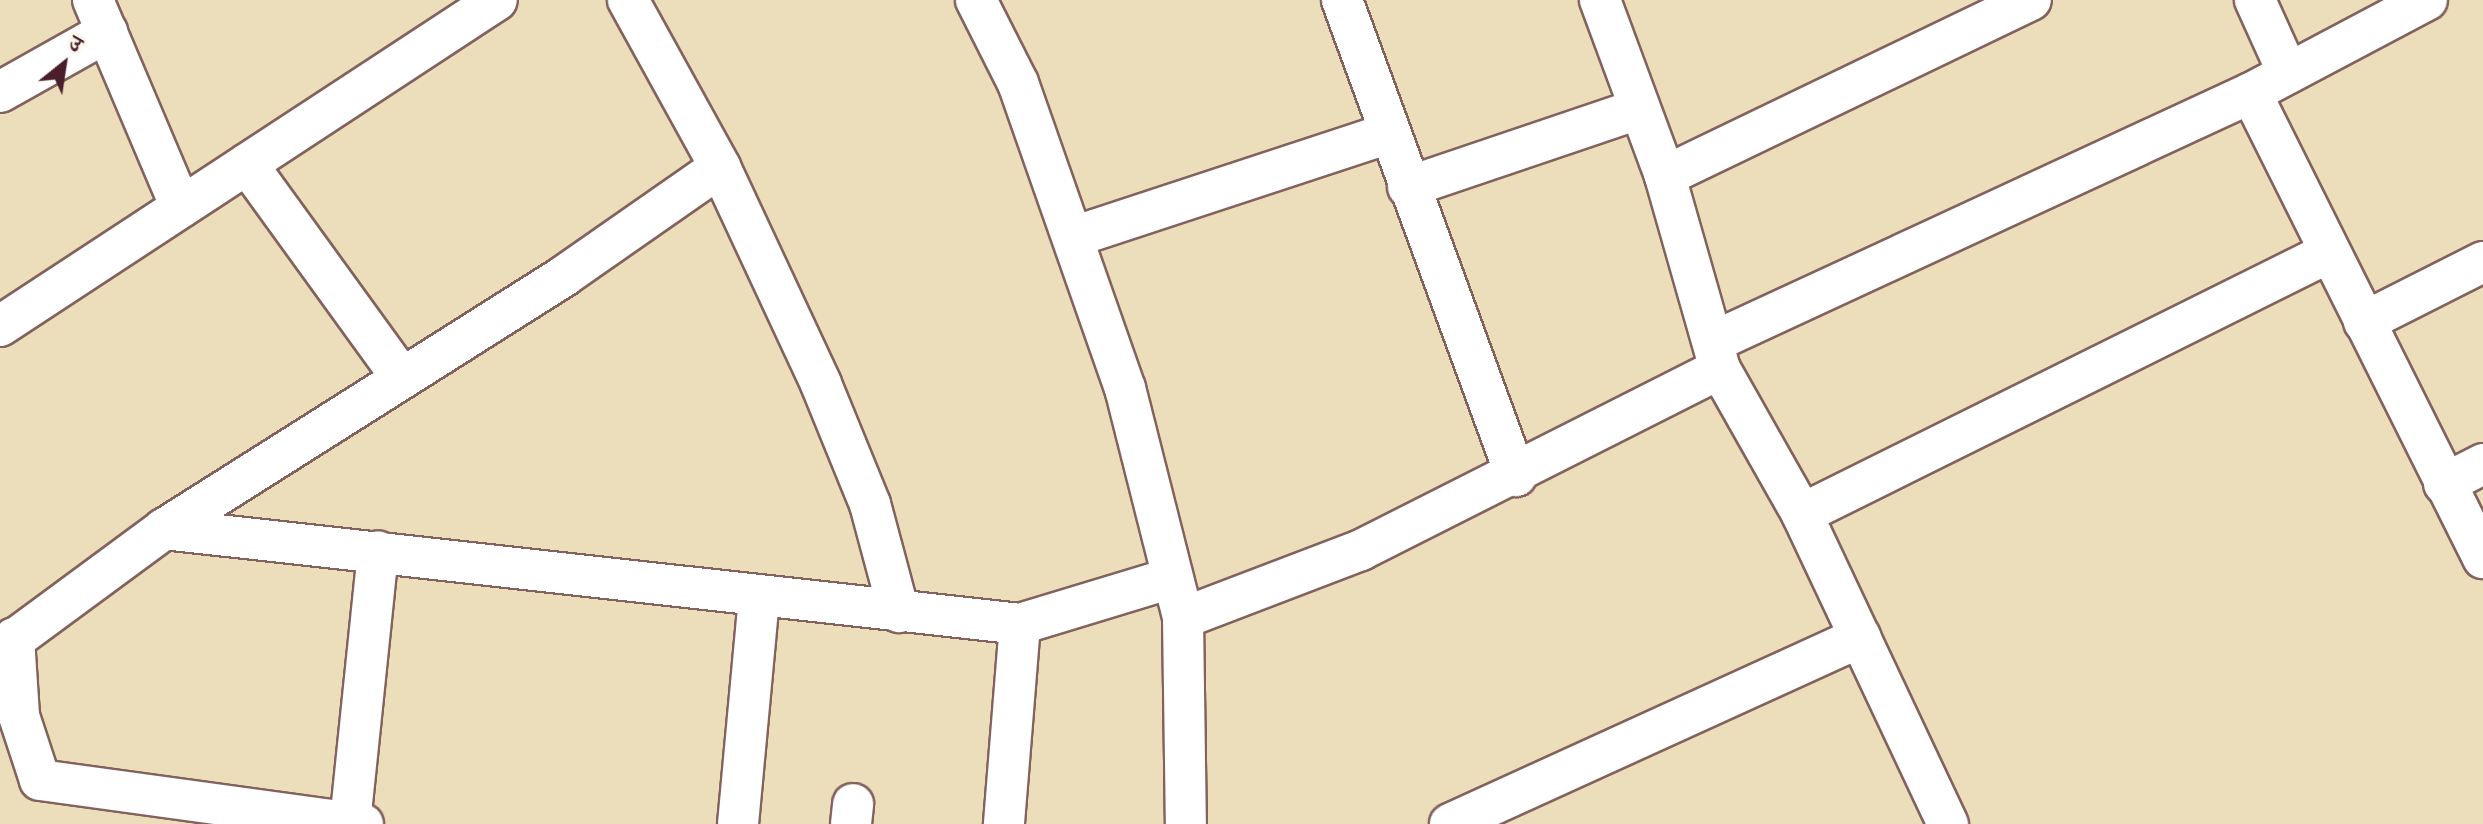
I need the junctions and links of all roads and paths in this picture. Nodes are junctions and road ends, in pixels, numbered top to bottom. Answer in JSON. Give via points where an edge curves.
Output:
{"nodes":[{"id":1,"x":497,"y":0,"type":"edge"},
{"id":2,"x":628,"y":0,"type":"edge"},
{"id":3,"x":976,"y":0,"type":"edge"},
{"id":4,"x":1342,"y":0,"type":"edge"},
{"id":5,"x":1600,"y":0,"type":"edge"},
{"id":6,"x":2031,"y":0,"type":"edge"},
{"id":7,"x":2255,"y":0,"type":"edge"},
{"id":8,"x":2427,"y":0,"type":"edge"},
{"id":9,"x":100,"y":16,"type":"edge"},
{"id":10,"x":2288,"y":73,"type":"junction"},
{"id":11,"x":0,"y":92,"type":"edge"},
{"id":12,"x":2251,"y":93,"type":"junction"},
{"id":13,"x":1639,"y":109,"type":"junction"},
{"id":14,"x":1389,"y":133,"type":"junction"},
{"id":15,"x":247,"y":164,"type":"junction"},
{"id":16,"x":720,"y":167,"type":"junction"},
{"id":17,"x":1665,"y":176,"type":"junction"},
{"id":18,"x":1408,"y":187,"type":"junction"},
{"id":19,"x":181,"y":207,"type":"junction"},
{"id":20,"x":1073,"y":237,"type":"junction"},
{"id":21,"x":2330,"y":252,"type":"junction"},
{"id":22,"x":2483,"y":262,"type":"edge"},
{"id":23,"x":2364,"y":322,"type":"junction"},
{"id":24,"x":0,"y":326,"type":"edge"},
{"id":25,"x":1716,"y":355,"type":"junction"},
{"id":26,"x":402,"y":378,"type":"junction"},
{"id":27,"x":2483,"y":464,"type":"edge"},
{"id":28,"x":1516,"y":476,"type":"junction"},
{"id":29,"x":2444,"y":484,"type":"junction"},
{"id":30,"x":1802,"y":514,"type":"junction"},
{"id":31,"x":164,"y":529,"type":"junction"},
{"id":32,"x":378,"y":551,"type":"junction"},
{"id":33,"x":2483,"y":558,"type":"edge"},
{"id":34,"x":1171,"y":578,"type":"junction"},
{"id":35,"x":759,"y":598,"type":"junction"},
{"id":36,"x":899,"y":612,"type":"junction"},
{"id":37,"x":1183,"y":618,"type":"junction"},
{"id":38,"x":1020,"y":624,"type":"junction"},
{"id":39,"x":1860,"y":637,"type":"junction"},
{"id":40,"x":7,"y":644,"type":"edge"},
{"id":41,"x":236,"y":817,"type":"edge"},
{"id":42,"x":356,"y":823,"type":"edge"},
{"id":43,"x":738,"y":824,"type":"edge"},
{"id":44,"x":1004,"y":824,"type":"edge"},
{"id":45,"x":1186,"y":824,"type":"edge"},
{"id":46,"x":1450,"y":824,"type":"edge"},
{"id":47,"x":1948,"y":824,"type":"edge"}],
"edges":[{"from":1,"to":15,"type":"street"},
{"from":2,"to":16,"type":"street"},
{"from":3,"to":20,"type":"street","via":[[1018,83]]},
{"from":4,"to":14,"type":"street"},
{"from":5,"to":13,"type":"street"},
{"from":6,"to":17,"type":"street"},
{"from":7,"to":10,"type":"street"},
{"from":8,"to":10,"type":"street"},
{"from":9,"to":11,"type":"street"},
{"from":9,"to":19,"type":"street"},
{"from":10,"to":12,"type":"street"},
{"from":12,"to":21,"type":"street"},
{"from":12,"to":25,"type":"street"},
{"from":13,"to":17,"type":"street"},
{"from":13,"to":18,"type":"street"},
{"from":14,"to":18,"type":"street"},
{"from":14,"to":20,"type":"street"},
{"from":15,"to":19,"type":"street"},
{"from":15,"to":26,"type":"street"},
{"from":16,"to":26,"type":"street"},
{"from":16,"to":36,"type":"street","via":[[870,504]]},
{"from":17,"to":25,"type":"street"},
{"from":18,"to":28,"type":"street"},
{"from":19,"to":24,"type":"street"},
{"from":20,"to":34,"type":"street","via":[[1125,388]]},
{"from":21,"to":23,"type":"street"},
{"from":21,"to":30,"type":"street"},
{"from":22,"to":23,"type":"street"},
{"from":23,"to":29,"type":"street"},
{"from":25,"to":28,"type":"street"},
{"from":25,"to":30,"type":"street"},
{"from":26,"to":31,"type":"street"},
{"from":27,"to":29,"type":"street"},
{"from":28,"to":37,"type":"street","via":[[1361,550]]},
{"from":29,"to":33,"type":"street"},
{"from":30,"to":39,"type":"street"},
{"from":31,"to":32,"type":"street"},
{"from":31,"to":40,"type":"street"},
{"from":32,"to":35,"type":"street"},
{"from":32,"to":42,"type":"street"},
{"from":34,"to":37,"type":"street"},
{"from":34,"to":38,"type":"street"},
{"from":35,"to":36,"type":"street"},
{"from":35,"to":43,"type":"street"},
{"from":36,"to":38,"type":"street"},
{"from":37,"to":45,"type":"street"},
{"from":38,"to":44,"type":"street"},
{"from":39,"to":46,"type":"street"},
{"from":39,"to":47,"type":"street"},
{"from":40,"to":41,"type":"street","via":[[19,716],[40,780]]},
{"from":41,"to":42,"type":"street"}]}
